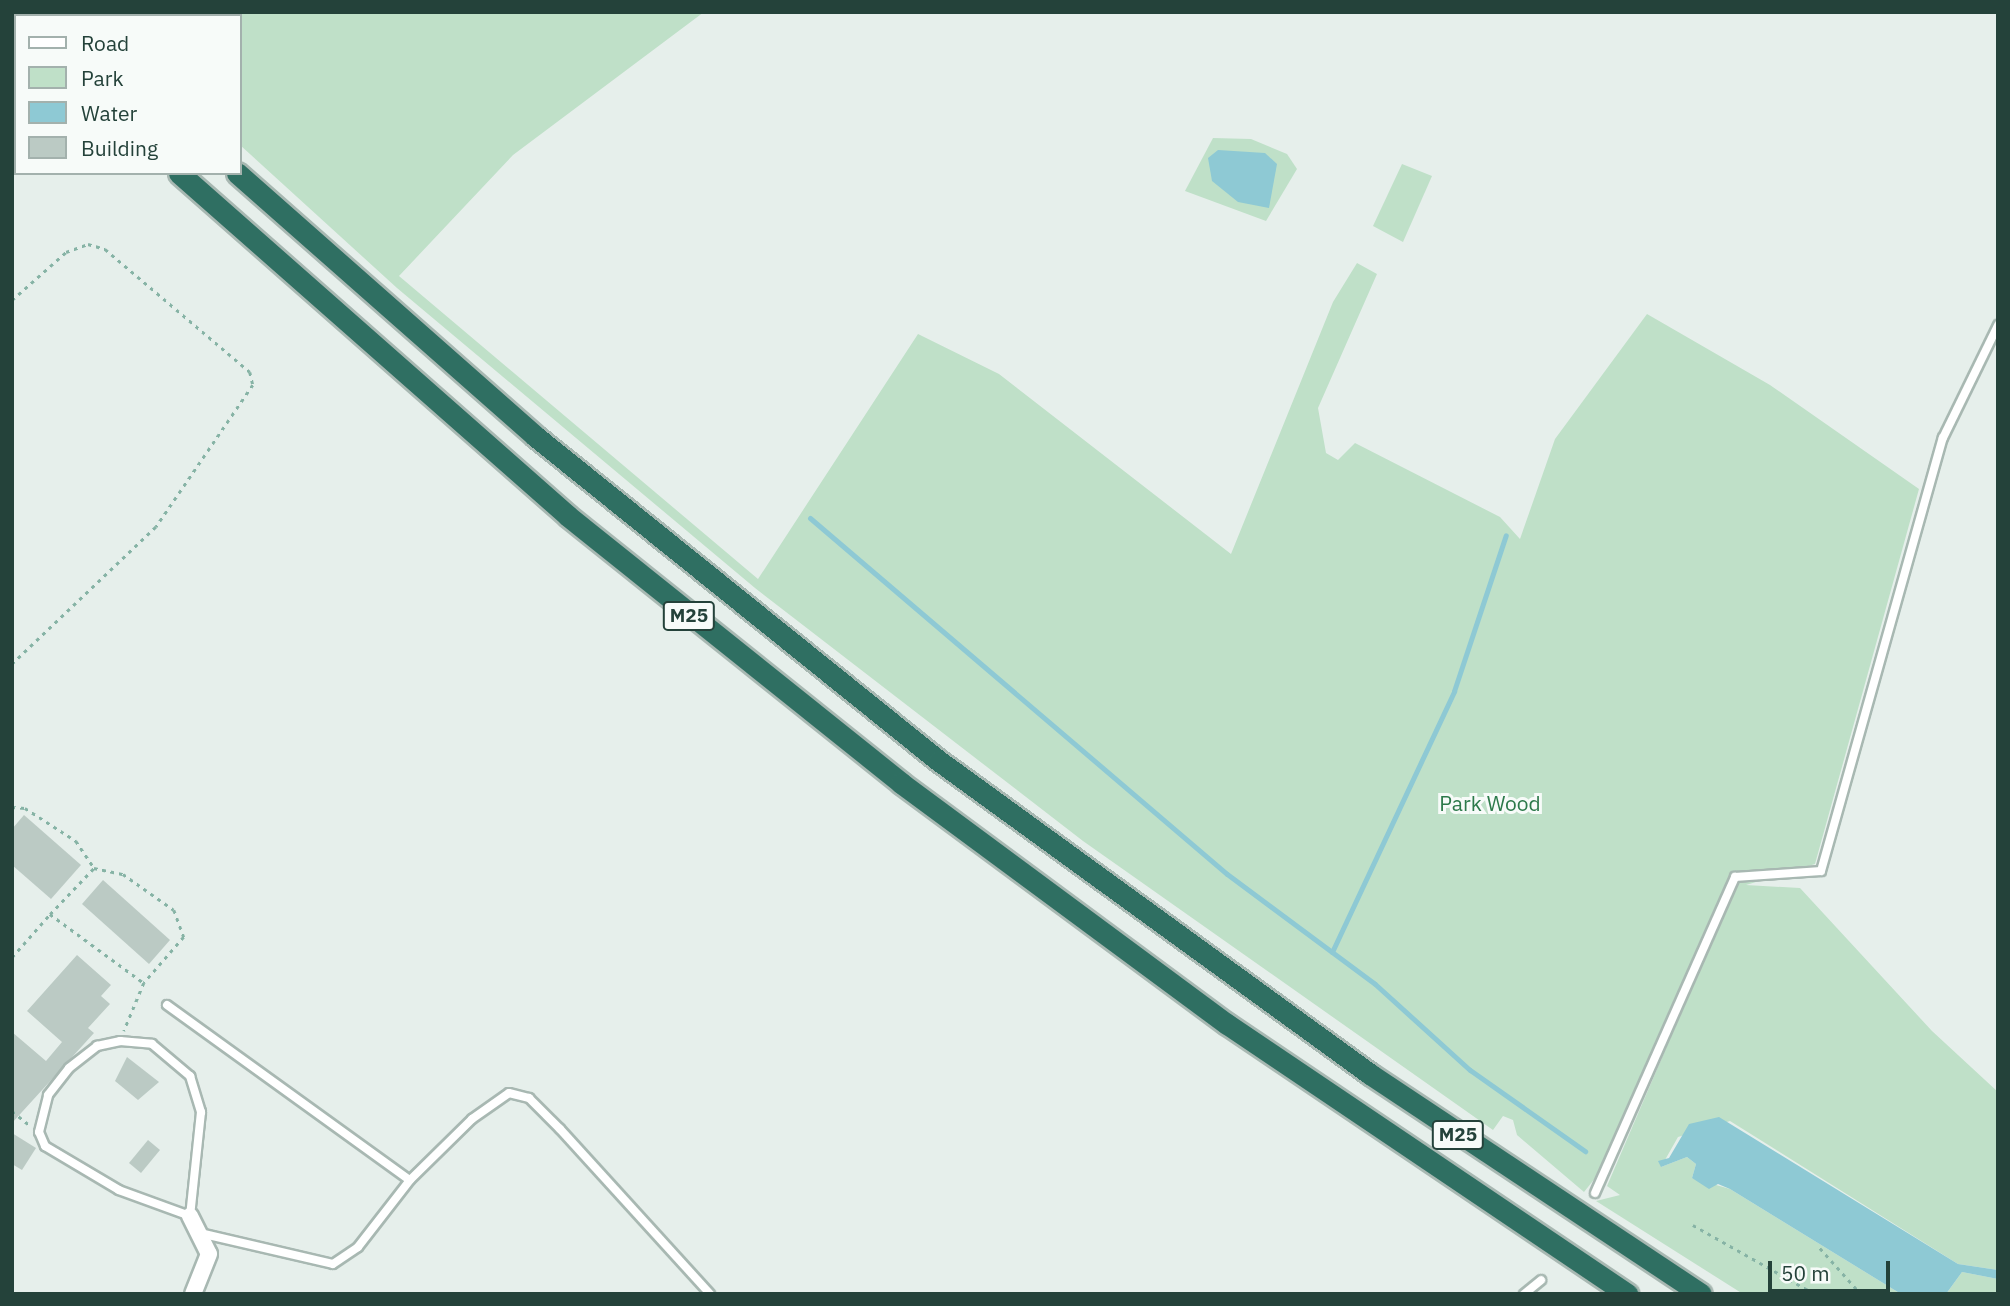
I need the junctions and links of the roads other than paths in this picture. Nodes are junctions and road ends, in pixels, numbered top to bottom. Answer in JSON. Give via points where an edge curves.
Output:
{"nodes":[{"id":1,"x":181,"y":175,"type":"edge"},
{"id":2,"x":239,"y":175,"type":"edge"},
{"id":3,"x":1998,"y":325,"type":"edge"},
{"id":4,"x":167,"y":1005,"type":"dead end"},
{"id":5,"x":411,"y":1180,"type":"junction"},
{"id":6,"x":1595,"y":1194,"type":"dead end"},
{"id":7,"x":190,"y":1216,"type":"junction"},
{"id":8,"x":204,"y":1234,"type":"junction"},
{"id":9,"x":1541,"y":1280,"type":"dead end"},
{"id":10,"x":193,"y":1294,"type":"edge"},
{"id":11,"x":710,"y":1294,"type":"edge"},
{"id":12,"x":1524,"y":1294,"type":"edge"},
{"id":13,"x":1627,"y":1294,"type":"edge"},
{"id":14,"x":1702,"y":1294,"type":"edge"}],
"edges":[{"from":1,"to":13,"type":"highway","number":"M25","via":[[482,443],[816,718],[1227,1024]]},
{"from":2,"to":14,"type":"highway","number":"M25","via":[[535,436],[959,777],[1349,1060]]},
{"from":3,"to":6,"type":"lane","via":[[1943,439],[1821,871],[1735,877]]},
{"from":4,"to":5,"type":"lane"},
{"from":5,"to":8,"type":"lane","via":[[358,1247],[333,1264]]},
{"from":5,"to":11,"type":"lane","via":[[472,1119],[509,1093],[529,1098]]},
{"from":7,"to":7,"type":"lane","via":[[119,1190],[45,1146],[39,1132],[48,1095],[69,1068],[97,1046],[120,1041],[152,1044],[190,1076],[201,1112]]},
{"from":7,"to":8,"type":"street"},
{"from":8,"to":10,"type":"street","via":[[209,1254]]},
{"from":9,"to":12,"type":"lane"}]}
